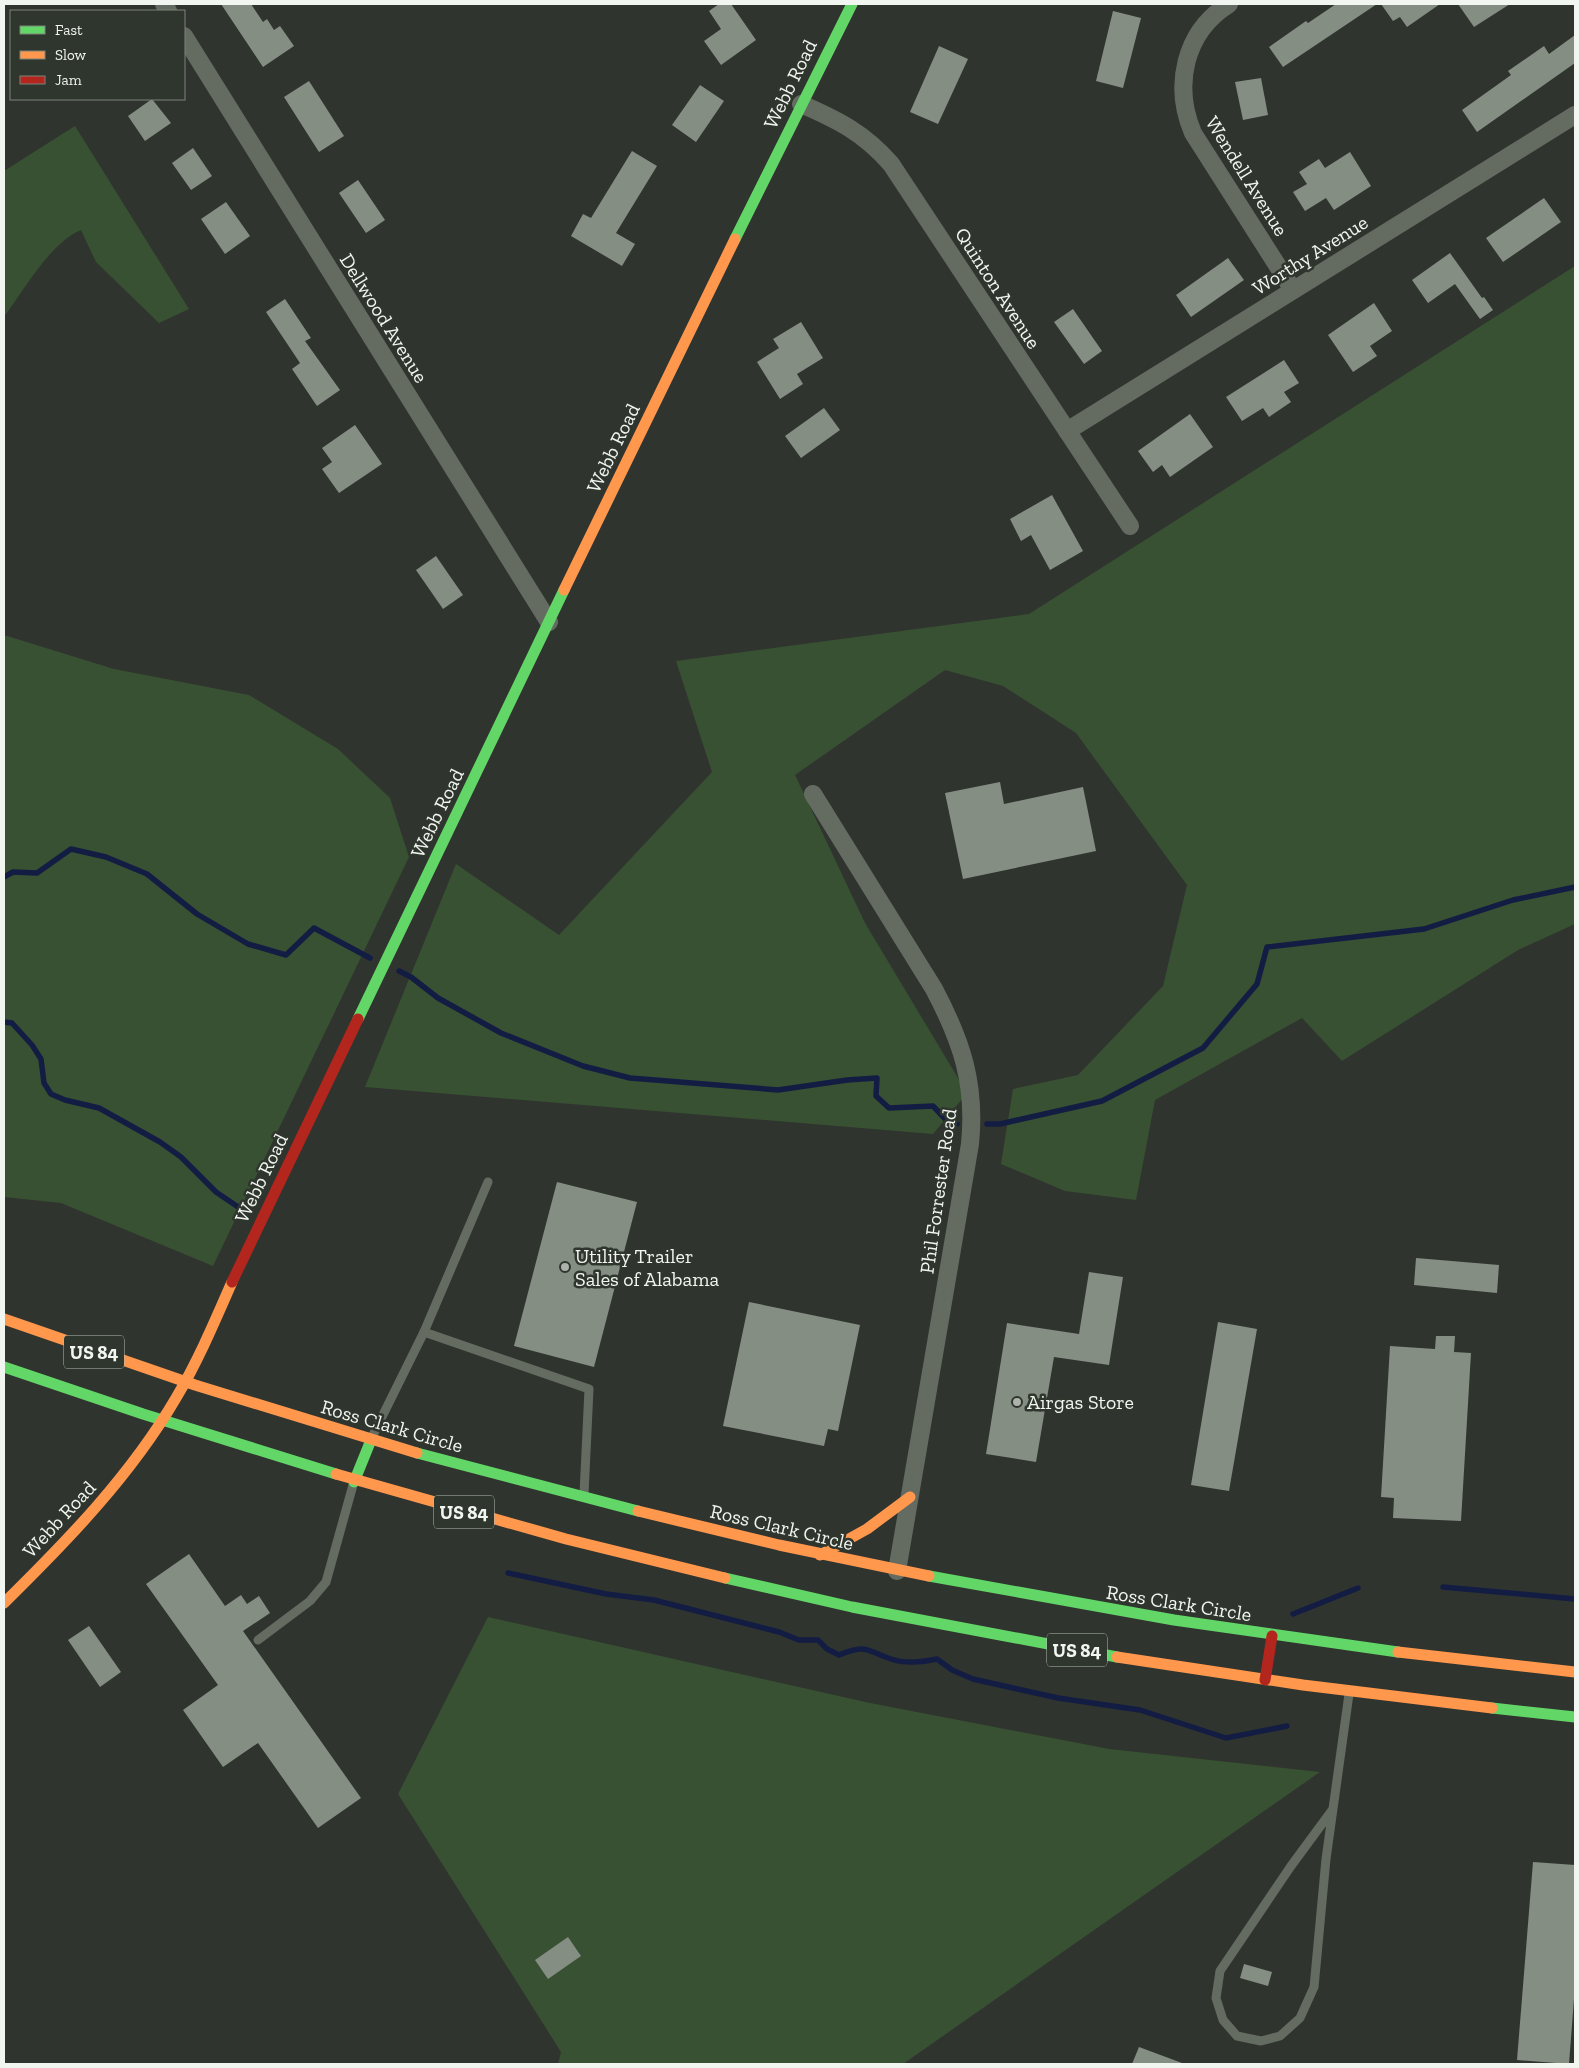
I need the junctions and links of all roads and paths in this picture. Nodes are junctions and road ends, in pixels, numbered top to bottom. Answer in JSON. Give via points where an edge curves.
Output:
{"nodes":[{"id":1,"x":852,"y":4,"type":"edge"},
{"id":2,"x":1229,"y":4,"type":"edge"},
{"id":3,"x":185,"y":38,"type":"edge"},
{"id":4,"x":801,"y":104,"type":"junction"},
{"id":5,"x":1575,"y":115,"type":"edge"},
{"id":6,"x":1293,"y":290,"type":"junction"},
{"id":7,"x":1067,"y":431,"type":"junction"},
{"id":8,"x":1130,"y":526,"type":"dead end"},
{"id":9,"x":549,"y":622,"type":"junction"},
{"id":10,"x":813,"y":794,"type":"dead end"},
{"id":11,"x":488,"y":1182,"type":"dead end"},
{"id":12,"x":4,"y":1319,"type":"edge"},
{"id":13,"x":424,"y":1332,"type":"junction"},
{"id":14,"x":4,"y":1367,"type":"edge"},
{"id":15,"x":184,"y":1383,"type":"junction"},
{"id":16,"x":160,"y":1422,"type":"junction"},
{"id":17,"x":371,"y":1440,"type":"junction"},
{"id":18,"x":354,"y":1482,"type":"junction"},
{"id":19,"x":910,"y":1497,"type":"junction"},
{"id":20,"x":584,"y":1500,"type":"junction"},
{"id":21,"x":820,"y":1554,"type":"junction"},
{"id":22,"x":896,"y":1576,"type":"junction"},
{"id":23,"x":4,"y":1603,"type":"edge"},
{"id":24,"x":1272,"y":1636,"type":"junction"},
{"id":25,"x":258,"y":1640,"type":"dead end"},
{"id":26,"x":1575,"y":1672,"type":"edge"},
{"id":27,"x":1265,"y":1680,"type":"junction"},
{"id":28,"x":1349,"y":1691,"type":"junction"},
{"id":29,"x":1575,"y":1717,"type":"edge"},
{"id":30,"x":1333,"y":1809,"type":"junction"}],
"edges":[{"from":1,"to":4,"type":"main road","name":"Webb Road"},
{"from":2,"to":6,"type":"street","name":"Wendell Avenue","via":[[1204,26],[1189,51],[1182,78],[1184,106],[1193,133]]},
{"from":3,"to":9,"type":"street","name":"Dellwood Avenue"},
{"from":4,"to":7,"type":"street","name":"Quinton Avenue","via":[[851,127],[891,164]]},
{"from":4,"to":9,"type":"main road","name":"Webb Road"},
{"from":5,"to":6,"type":"street","name":"Worthy Avenue"},
{"from":6,"to":7,"type":"street","name":"Worthy Avenue"},
{"from":7,"to":8,"type":"street","name":"Quinton Avenue"},
{"from":9,"to":15,"type":"main road","name":"Webb Road"},
{"from":10,"to":19,"type":"street","name":"Phil Forrester Road","via":[[934,989],[964,1053],[972,1090],[970,1144]]},
{"from":11,"to":13,"type":"lane"},
{"from":12,"to":15,"type":"main road","name":"Ross Clark Circle","number":"US 84"},
{"from":13,"to":17,"type":"lane"},
{"from":13,"to":20,"type":"lane","via":[[589,1389]]},
{"from":14,"to":16,"type":"main road","number":"US 84"},
{"from":15,"to":16,"type":"main road","name":"Webb Road"},
{"from":15,"to":17,"type":"main road","name":"Ross Clark Circle","number":"US 84"},
{"from":16,"to":18,"type":"main road","number":"US 84"},
{"from":16,"to":23,"type":"main road","name":"Webb Road","via":[[94,1511]]},
{"from":17,"to":18,"type":"main road"},
{"from":17,"to":20,"type":"main road","name":"Ross Clark Circle","number":"US 84"},
{"from":18,"to":25,"type":"lane","via":[[326,1582],[310,1601]]},
{"from":18,"to":27,"type":"main road","number":"US 84","via":[[640,1558],[1054,1646]]},
{"from":19,"to":21,"type":"main road","via":[[878,1524]]},
{"from":19,"to":22,"type":"street","name":"Phil Forrester Road"},
{"from":20,"to":21,"type":"main road","name":"Ross Clark Circle","number":"US 84"},
{"from":21,"to":22,"type":"main road","name":"Ross Clark Circle","number":"US 84"},
{"from":22,"to":24,"type":"main road","name":"Ross Clark Circle","number":"US 84"},
{"from":24,"to":26,"type":"main road","name":"Ross Clark Circle","number":"US 84","via":[[1377,1651]]},
{"from":24,"to":27,"type":"main road"},
{"from":27,"to":28,"type":"main road","number":"US 84"},
{"from":28,"to":29,"type":"main road","number":"US 84"},
{"from":28,"to":30,"type":"lane"},
{"from":30,"to":30,"type":"lane","via":[[1314,1987],[1300,2018],[1280,2036],[1261,2041],[1237,2036],[1222,2020],[1216,1998],[1220,1971]]}]}
